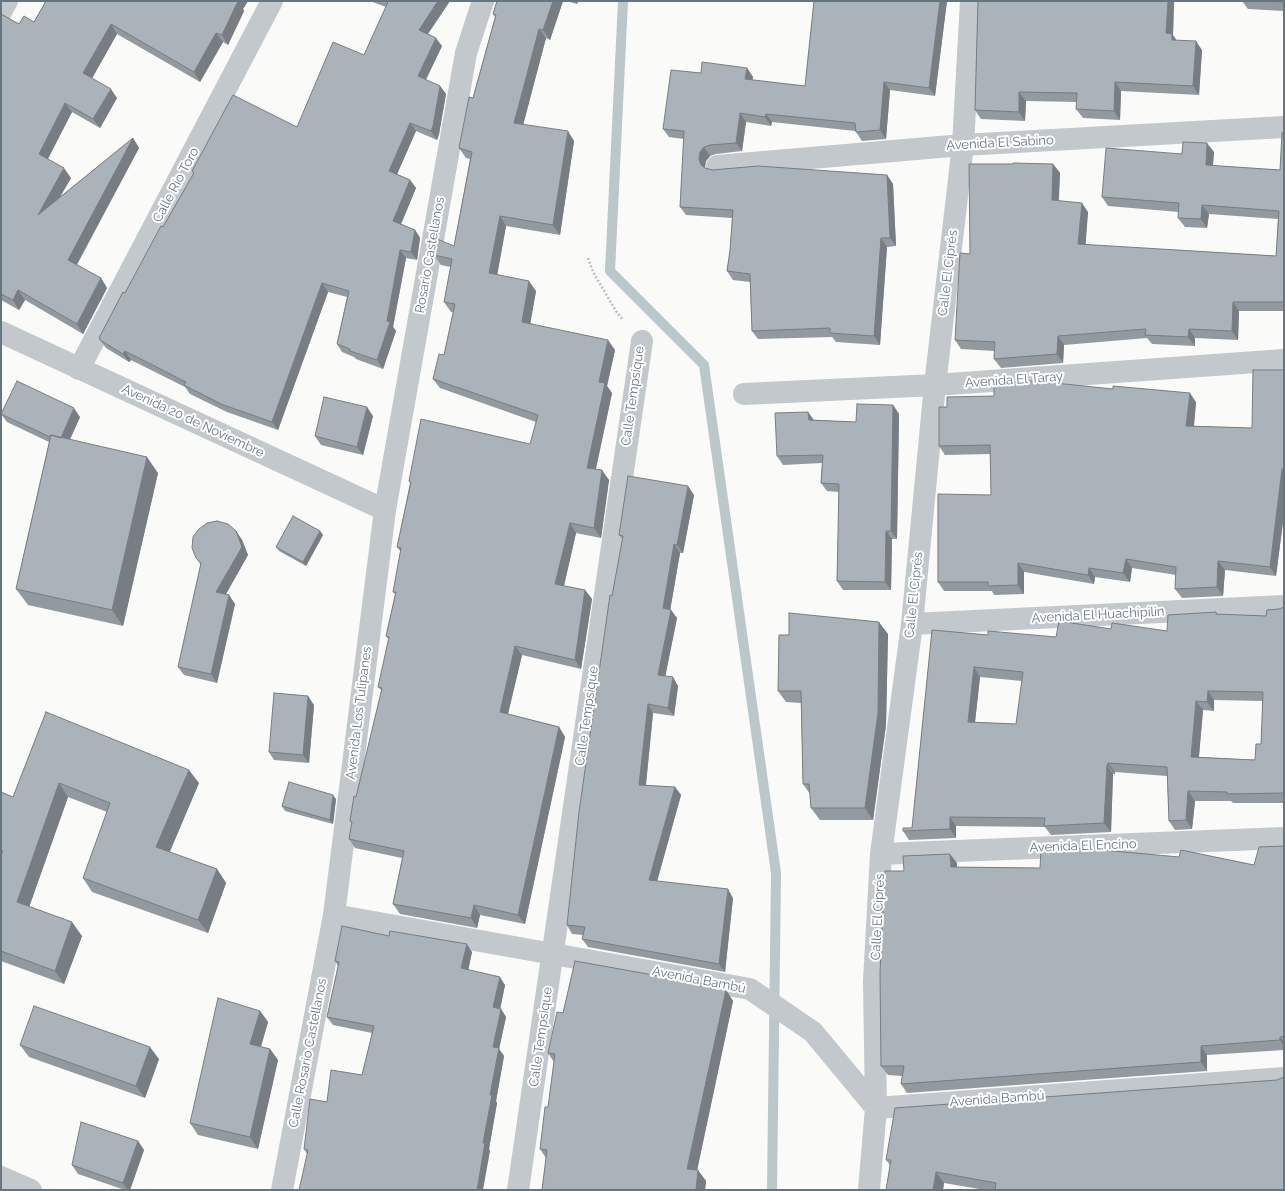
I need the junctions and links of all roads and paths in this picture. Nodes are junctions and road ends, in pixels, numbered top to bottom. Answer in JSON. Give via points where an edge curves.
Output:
{"nodes":[{"id":1,"x":7,"y":1,"type":"edge"},
{"id":2,"x":272,"y":1,"type":"edge"},
{"id":3,"x":483,"y":1,"type":"edge"},
{"id":4,"x":971,"y":1,"type":"edge"},
{"id":5,"x":1,"y":12,"type":"edge"},
{"id":6,"x":1284,"y":127,"type":"edge"},
{"id":7,"x":963,"y":144,"type":"junction"},
{"id":8,"x":717,"y":166,"type":"dead end"},
{"id":9,"x":588,"y":258,"type":"dead end"},
{"id":10,"x":1,"y":332,"type":"edge"},
{"id":11,"x":642,"y":341,"type":"joint"},
{"id":12,"x":1284,"y":360,"type":"edge"},
{"id":13,"x":79,"y":369,"type":"junction"},
{"id":14,"x":935,"y":385,"type":"junction"},
{"id":15,"x":744,"y":394,"type":"dead end"},
{"id":16,"x":385,"y":510,"type":"junction"},
{"id":17,"x":1284,"y":606,"type":"edge"},
{"id":18,"x":912,"y":624,"type":"junction"},
{"id":19,"x":1284,"y":838,"type":"edge"},
{"id":20,"x":881,"y":854,"type":"junction"},
{"id":21,"x":334,"y":915,"type":"junction"},
{"id":22,"x":553,"y":953,"type":"junction"},
{"id":23,"x":1284,"y":1078,"type":"edge"},
{"id":24,"x":876,"y":1108,"type":"junction"},
{"id":25,"x":1,"y":1177,"type":"edge"},
{"id":26,"x":31,"y":1190,"type":"edge"},
{"id":27,"x":282,"y":1190,"type":"edge"},
{"id":28,"x":518,"y":1190,"type":"edge"},
{"id":29,"x":869,"y":1190,"type":"edge"}],
"edges":[{"from":1,"to":5,"type":"street"},
{"from":2,"to":13,"type":"street","name":"Calle Río Toro"},
{"from":3,"to":16,"type":"street","name":"Rosario Castellanos","via":[[466,53]]},
{"from":4,"to":7,"type":"street","name":"Calle El Ciprés"},
{"from":6,"to":7,"type":"street","name":"Avenida El Sabino"},
{"from":7,"to":8,"type":"street","name":"Avenida El Sabino"},
{"from":7,"to":14,"type":"street","name":"Calle El Ciprés"},
{"from":9,"to":11,"type":"path","name":"Calle Tempsique","via":[[593,272],[616,311]]},
{"from":10,"to":13,"type":"street","name":"Avenida 20 de Noviembre"},
{"from":11,"to":22,"type":"street","name":"Calle Tempsique"},
{"from":12,"to":14,"type":"street","name":"Avenida El Taray"},
{"from":13,"to":16,"type":"street","name":"Avenida 20 de Noviembre"},
{"from":14,"to":15,"type":"street","name":"Avenida El Taray"},
{"from":14,"to":18,"type":"street","name":"Calle El Ciprés"},
{"from":16,"to":21,"type":"street","name":"Avenida Los Tulipanes"},
{"from":17,"to":18,"type":"street","name":"Avenida El Huachipilin"},
{"from":18,"to":20,"type":"street","name":"Calle El Ciprés"},
{"from":19,"to":20,"type":"street","name":"Avenida El Encino"},
{"from":20,"to":24,"type":"street","name":"Calle El Ciprés","via":[[874,980]]},
{"from":21,"to":22,"type":"street","name":"Avenida Bambú"},
{"from":21,"to":27,"type":"street","name":"Calle Rosario Castellanos"},
{"from":22,"to":24,"type":"street","name":"Avenida Bambú","via":[[750,989],[813,1032]]},
{"from":22,"to":28,"type":"street","name":"Calle Tempsique"},
{"from":23,"to":24,"type":"street","name":"Avenida Bambú"},
{"from":24,"to":29,"type":"street","name":"Calle El Ciprés"},
{"from":25,"to":26,"type":"street"}]}
